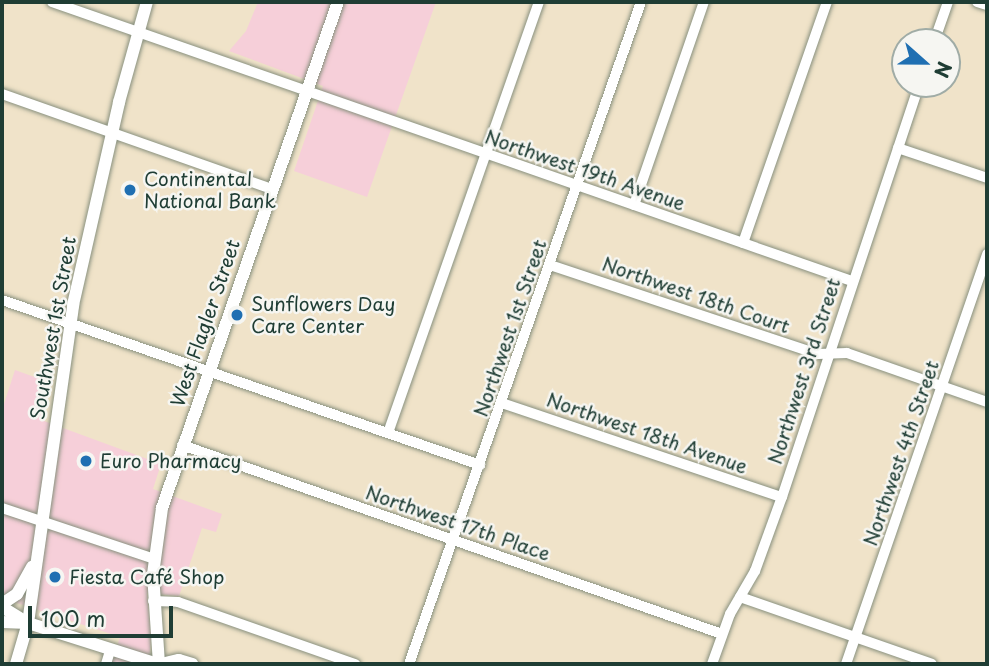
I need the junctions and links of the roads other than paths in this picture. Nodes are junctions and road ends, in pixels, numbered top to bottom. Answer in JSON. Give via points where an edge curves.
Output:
{"nodes":[{"id":1,"x":52,"y":2,"type":"edge"},
{"id":2,"x":147,"y":2,"type":"edge"},
{"id":3,"x":338,"y":2,"type":"edge"},
{"id":4,"x":539,"y":2,"type":"edge"},
{"id":5,"x":641,"y":2,"type":"edge"},
{"id":6,"x":704,"y":2,"type":"edge"},
{"id":7,"x":827,"y":2,"type":"edge"},
{"id":8,"x":948,"y":2,"type":"edge"},
{"id":9,"x":977,"y":2,"type":"edge"},
{"id":10,"x":987,"y":5,"type":"edge"},
{"id":11,"x":939,"y":28,"type":"edge"},
{"id":12,"x":138,"y":31,"type":"junction"},
{"id":13,"x":307,"y":92,"type":"junction"},
{"id":14,"x":2,"y":94,"type":"edge"},
{"id":15,"x":914,"y":98,"type":"edge"},
{"id":16,"x":112,"y":133,"type":"junction"},
{"id":17,"x":898,"y":148,"type":"junction"},
{"id":18,"x":485,"y":155,"type":"junction"},
{"id":19,"x":987,"y":178,"type":"edge"},
{"id":20,"x":578,"y":187,"type":"junction"},
{"id":21,"x":272,"y":189,"type":"junction"},
{"id":22,"x":634,"y":205,"type":"junction"},
{"id":23,"x":743,"y":243,"type":"junction"},
{"id":24,"x":987,"y":254,"type":"edge"},
{"id":25,"x":550,"y":265,"type":"junction"},
{"id":26,"x":852,"y":281,"type":"junction"},
{"id":27,"x":2,"y":300,"type":"edge"},
{"id":28,"x":70,"y":324,"type":"junction"},
{"id":29,"x":831,"y":354,"type":"junction"},
{"id":30,"x":208,"y":374,"type":"junction"},
{"id":31,"x":942,"y":386,"type":"junction"},
{"id":32,"x":502,"y":402,"type":"junction"},
{"id":33,"x":987,"y":402,"type":"edge"},
{"id":34,"x":388,"y":433,"type":"junction"},
{"id":35,"x":182,"y":445,"type":"junction"},
{"id":36,"x":480,"y":465,"type":"junction"},
{"id":37,"x":782,"y":497,"type":"junction"},
{"id":38,"x":2,"y":508,"type":"edge"},
{"id":39,"x":40,"y":522,"type":"junction"},
{"id":40,"x":453,"y":540,"type":"junction"},
{"id":41,"x":154,"y":559,"type":"junction"},
{"id":42,"x":36,"y":561,"type":"junction"},
{"id":43,"x":740,"y":597,"type":"junction"},
{"id":44,"x":153,"y":601,"type":"junction"},
{"id":45,"x":2,"y":605,"type":"edge"},
{"id":46,"x":2,"y":622,"type":"edge"},
{"id":47,"x":29,"y":624,"type":"junction"},
{"id":48,"x":722,"y":634,"type":"junction"},
{"id":49,"x":856,"y":638,"type":"junction"},
{"id":50,"x":110,"y":651,"type":"junction"},
{"id":51,"x":16,"y":664,"type":"edge"},
{"id":52,"x":106,"y":664,"type":"edge"},
{"id":53,"x":159,"y":664,"type":"edge"},
{"id":54,"x":192,"y":664,"type":"edge"},
{"id":55,"x":355,"y":664,"type":"edge"},
{"id":56,"x":409,"y":664,"type":"edge"},
{"id":57,"x":712,"y":664,"type":"edge"},
{"id":58,"x":846,"y":664,"type":"edge"},
{"id":59,"x":932,"y":664,"type":"edge"}],
"edges":[{"from":1,"to":12,"type":"street","name":"Northwest 19th Avenue"},
{"from":2,"to":12,"type":"main road","name":"Southwest 1st Street"},
{"from":3,"to":13,"type":"main road","name":"West Flagler Street"},
{"from":4,"to":18,"type":"street"},
{"from":5,"to":20,"type":"street","name":"Northwest 1st Street"},
{"from":6,"to":22,"type":"street"},
{"from":7,"to":23,"type":"street"},
{"from":8,"to":11,"type":"street"},
{"from":9,"to":10,"type":"street"},
{"from":12,"to":13,"type":"street","name":"Northwest 19th Avenue"},
{"from":12,"to":16,"type":"main road","name":"Southwest 1st Street"},
{"from":13,"to":18,"type":"street","name":"Northwest 19th Avenue"},
{"from":13,"to":21,"type":"main road","name":"West Flagler Street"},
{"from":14,"to":16,"type":"street"},
{"from":15,"to":17,"type":"street","name":"Northwest 3rd Street"},
{"from":16,"to":21,"type":"street"},
{"from":16,"to":28,"type":"main road","name":"Southwest 1st Street"},
{"from":17,"to":19,"type":"street"},
{"from":17,"to":26,"type":"street","name":"Northwest 3rd Street"},
{"from":18,"to":20,"type":"street","name":"Northwest 19th Avenue"},
{"from":18,"to":34,"type":"street"},
{"from":20,"to":22,"type":"street","name":"Northwest 19th Avenue"},
{"from":20,"to":25,"type":"street","name":"Northwest 1st Street"},
{"from":21,"to":30,"type":"main road","name":"West Flagler Street"},
{"from":22,"to":23,"type":"street","name":"Northwest 19th Avenue"},
{"from":23,"to":26,"type":"street","name":"Northwest 19th Avenue"},
{"from":24,"to":31,"type":"street","name":"Northwest 4th Street"},
{"from":25,"to":29,"type":"street","name":"Northwest 18th Court","via":[[818,354]]},
{"from":25,"to":32,"type":"street","name":"Northwest 1st Street"},
{"from":26,"to":29,"type":"street","name":"Northwest 3rd Street"},
{"from":27,"to":28,"type":"street"},
{"from":28,"to":30,"type":"street"},
{"from":28,"to":39,"type":"main road","name":"Southwest 1st Street"},
{"from":29,"to":31,"type":"street","via":[[847,353]]},
{"from":29,"to":37,"type":"street","name":"Northwest 3rd Street"},
{"from":30,"to":34,"type":"street"},
{"from":30,"to":35,"type":"main road","name":"West Flagler Street"},
{"from":31,"to":33,"type":"street"},
{"from":31,"to":49,"type":"street","name":"Northwest 4th Street"},
{"from":32,"to":36,"type":"street","name":"Northwest 1st Street"},
{"from":32,"to":37,"type":"street","name":"Northwest 18th Avenue"},
{"from":34,"to":36,"type":"street"},
{"from":35,"to":40,"type":"street","name":"Northwest 17th Place"},
{"from":35,"to":41,"type":"main road","name":"West Flagler Street","via":[[162,508]]},
{"from":36,"to":40,"type":"street","name":"Northwest 1st Street"},
{"from":37,"to":43,"type":"street","name":"Northwest 3rd Street"},
{"from":38,"to":39,"type":"street"},
{"from":39,"to":41,"type":"street"},
{"from":39,"to":42,"type":"main road","name":"Southwest 1st Street"},
{"from":40,"to":48,"type":"street","name":"Northwest 17th Place"},
{"from":40,"to":56,"type":"street","name":"Northwest 1st Street"},
{"from":41,"to":44,"type":"main road","name":"West Flagler Street"},
{"from":42,"to":45,"type":"main road","via":[[17,594]]},
{"from":42,"to":47,"type":"main road","name":"Southwest 1st Street"},
{"from":43,"to":48,"type":"street","name":"Northwest 3rd Street"},
{"from":43,"to":49,"type":"street"},
{"from":44,"to":53,"type":"main road","name":"West Flagler Street"},
{"from":44,"to":55,"type":"street","via":[[178,602]]},
{"from":45,"to":47,"type":"main road"},
{"from":46,"to":47,"type":"main road"},
{"from":47,"to":50,"type":"main road"},
{"from":47,"to":51,"type":"main road","name":"Southwest 1st Street"},
{"from":48,"to":57,"type":"street","name":"Northwest 3rd Street"},
{"from":49,"to":58,"type":"street","name":"Northwest 4th Street"},
{"from":49,"to":59,"type":"street"},
{"from":50,"to":52,"type":"street"},
{"from":50,"to":53,"type":"main road"},
{"from":53,"to":54,"type":"main road","via":[[179,660]]}]}
